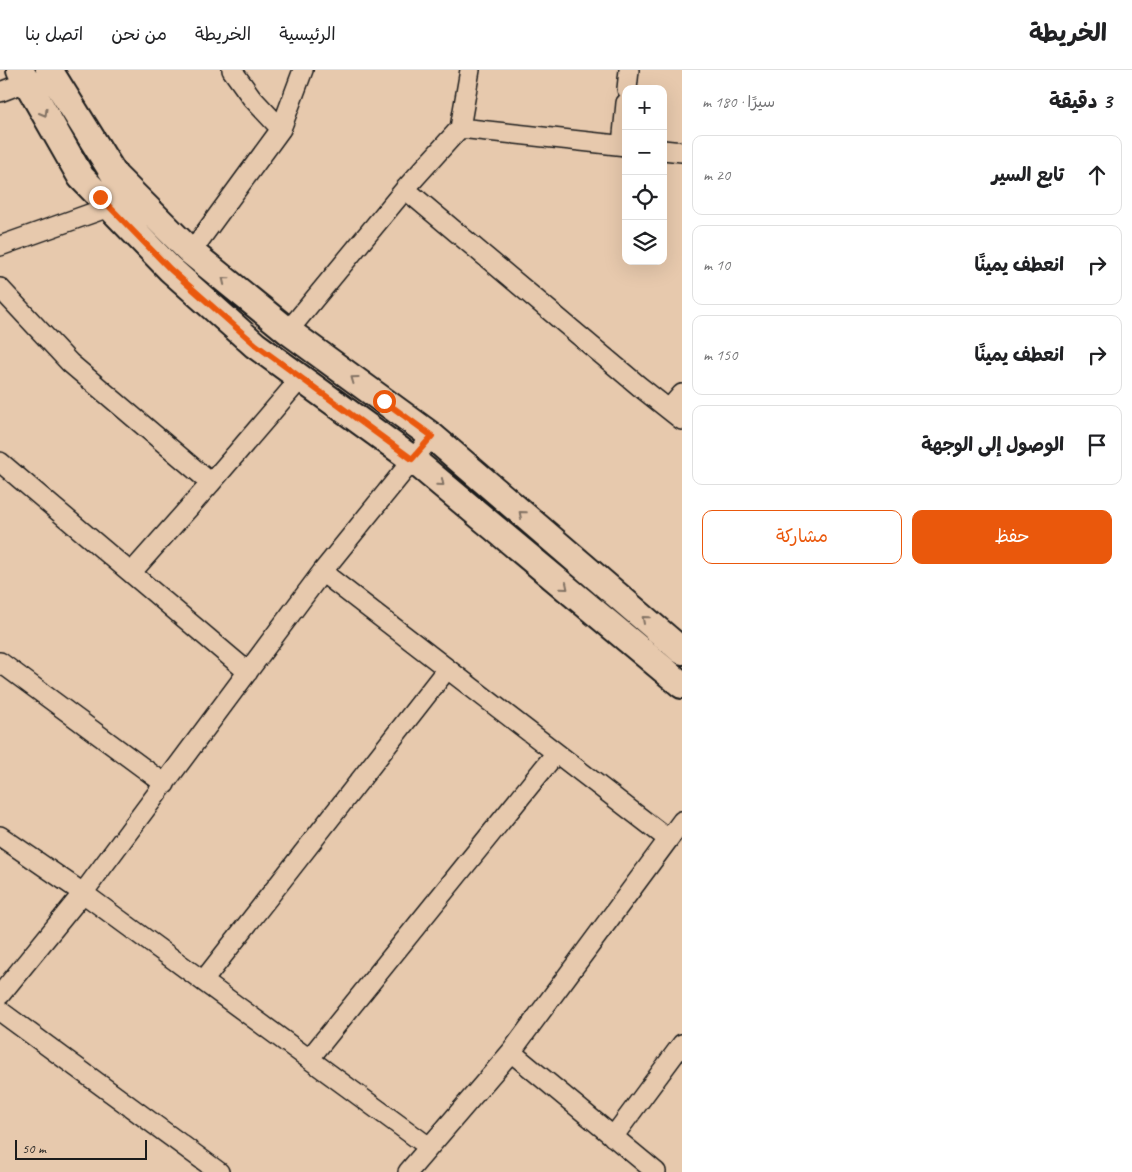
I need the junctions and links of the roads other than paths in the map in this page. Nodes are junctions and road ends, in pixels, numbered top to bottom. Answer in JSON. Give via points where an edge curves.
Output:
{"nodes":[{"id":1,"x":49,"y":70,"type":"edge"},
{"id":2,"x":232,"y":70,"type":"edge"},
{"id":3,"x":303,"y":70,"type":"edge"},
{"id":4,"x":470,"y":70,"type":"edge"},
{"id":5,"x":629,"y":70,"type":"edge"},
{"id":6,"x":23,"y":76,"type":"edge"},
{"id":7,"x":627,"y":85,"type":"edge"},
{"id":8,"x":0,"y":92,"type":"edge"},
{"id":9,"x":460,"y":128,"type":"junction"},
{"id":10,"x":281,"y":129,"type":"junction"},
{"id":11,"x":622,"y":146,"type":"edge"},
{"id":12,"x":667,"y":150,"type":"edge"},
{"id":13,"x":682,"y":152,"type":"edge"},
{"id":14,"x":404,"y":189,"type":"junction"},
{"id":15,"x":109,"y":207,"type":"junction"},
{"id":16,"x":0,"y":246,"type":"edge"},
{"id":17,"x":191,"y":252,"type":"junction"},
{"id":18,"x":0,"y":288,"type":"edge"},
{"id":19,"x":288,"y":331,"type":"junction"},
{"id":20,"x":301,"y":378,"type":"junction"},
{"id":21,"x":682,"y":394,"type":"edge"},
{"id":22,"x":675,"y":414,"type":"edge"},
{"id":23,"x":432,"y":436,"type":"junction"},
{"id":24,"x":412,"y":459,"type":"junction"},
{"id":25,"x":0,"y":462,"type":"edge"},
{"id":26,"x":211,"y":483,"type":"junction"},
{"id":27,"x":322,"y":572,"type":"junction"},
{"id":28,"x":131,"y":573,"type":"junction"},
{"id":29,"x":682,"y":651,"type":"edge"},
{"id":30,"x":0,"y":662,"type":"edge"},
{"id":31,"x":448,"y":669,"type":"junction"},
{"id":32,"x":248,"y":672,"type":"junction"},
{"id":33,"x":682,"y":685,"type":"edge"},
{"id":34,"x":556,"y":753,"type":"junction"},
{"id":35,"x":165,"y":784,"type":"junction"},
{"id":36,"x":682,"y":821,"type":"edge"},
{"id":37,"x":0,"y":836,"type":"edge"},
{"id":38,"x":668,"y":839,"type":"junction"},
{"id":39,"x":83,"y":893,"type":"junction"},
{"id":40,"x":203,"y":981,"type":"junction"},
{"id":41,"x":0,"y":995,"type":"edge"},
{"id":42,"x":0,"y":1012,"type":"edge"},
{"id":43,"x":682,"y":1044,"type":"edge"},
{"id":44,"x":511,"y":1052,"type":"junction"},
{"id":45,"x":310,"y":1059,"type":"junction"},
{"id":46,"x":613,"y":1137,"type":"junction"},
{"id":47,"x":429,"y":1147,"type":"junction"},
{"id":48,"x":219,"y":1172,"type":"edge"},
{"id":49,"x":408,"y":1172,"type":"edge"},
{"id":50,"x":656,"y":1172,"type":"edge"}],
"edges":[{"from":1,"to":17,"type":"street","via":[[115,176]]},
{"from":2,"to":10,"type":"street","via":[[252,98]]},
{"from":3,"to":10,"type":"street"},
{"from":4,"to":9,"type":"street"},
{"from":5,"to":7,"type":"street"},
{"from":6,"to":8,"type":"street"},
{"from":6,"to":15,"type":"street","one_way":true,"via":[[81,177]]},
{"from":9,"to":11,"type":"street"},
{"from":9,"to":14,"type":"street"},
{"from":10,"to":17,"type":"street"},
{"from":12,"to":13,"type":"street"},
{"from":14,"to":19,"type":"street"},
{"from":14,"to":22,"type":"street"},
{"from":15,"to":16,"type":"street"},
{"from":15,"to":20,"type":"street","via":[[170,269],[256,345]]},
{"from":19,"to":17,"type":"street","one_way":true},
{"from":18,"to":26,"type":"street","via":[[70,363]]},
{"from":23,"to":19,"type":"street","one_way":true},
{"from":20,"to":24,"type":"street"},
{"from":20,"to":26,"type":"street"},
{"from":21,"to":22,"type":"street"},
{"from":23,"to":24,"type":"street"},
{"from":29,"to":23,"type":"street","one_way":true},
{"from":24,"to":27,"type":"street"},
{"from":24,"to":33,"type":"street","one_way":true},
{"from":25,"to":28,"type":"street"},
{"from":26,"to":28,"type":"street"},
{"from":27,"to":31,"type":"street"},
{"from":27,"to":32,"type":"street"},
{"from":28,"to":32,"type":"street"},
{"from":30,"to":35,"type":"street"},
{"from":31,"to":34,"type":"street"},
{"from":31,"to":40,"type":"street"},
{"from":32,"to":35,"type":"street"},
{"from":34,"to":38,"type":"street"},
{"from":34,"to":45,"type":"street"},
{"from":35,"to":39,"type":"street"},
{"from":36,"to":38,"type":"street"},
{"from":37,"to":39,"type":"street"},
{"from":38,"to":44,"type":"street"},
{"from":39,"to":40,"type":"street"},
{"from":39,"to":41,"type":"street"},
{"from":40,"to":45,"type":"street"},
{"from":42,"to":48,"type":"street"},
{"from":43,"to":46,"type":"street"},
{"from":44,"to":46,"type":"street"},
{"from":44,"to":47,"type":"street"},
{"from":45,"to":47,"type":"street"},
{"from":46,"to":50,"type":"street"},
{"from":47,"to":49,"type":"street"}]}
